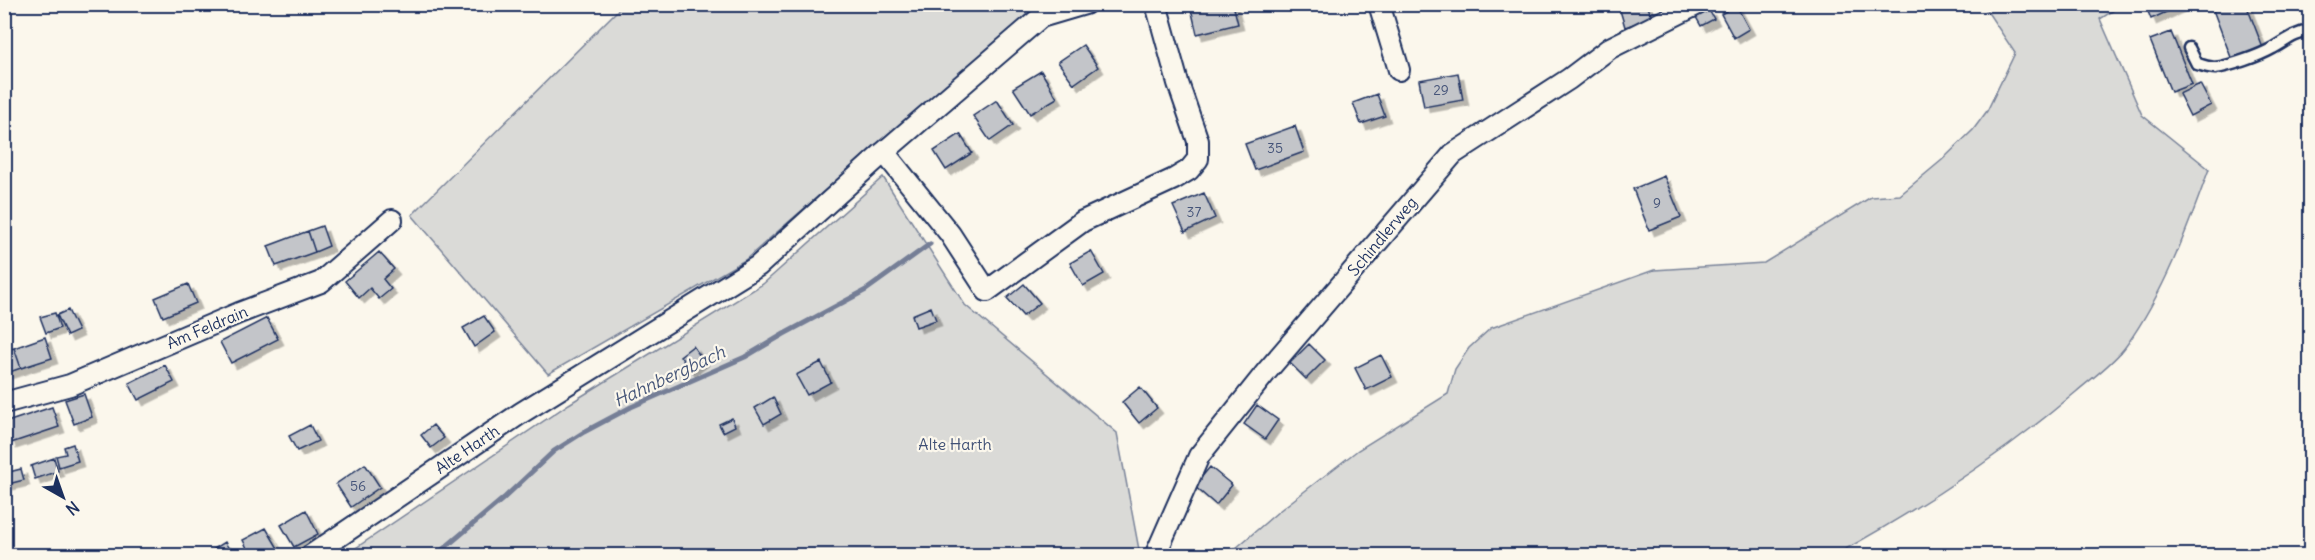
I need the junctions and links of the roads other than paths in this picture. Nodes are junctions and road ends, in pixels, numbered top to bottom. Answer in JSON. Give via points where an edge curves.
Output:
{"nodes":[{"id":1,"x":1085,"y":4,"type":"edge"},
{"id":2,"x":1156,"y":4,"type":"edge"},
{"id":3,"x":1379,"y":4,"type":"edge"},
{"id":4,"x":1698,"y":4,"type":"edge"},
{"id":5,"x":2310,"y":32,"type":"edge"},
{"id":6,"x":2189,"y":48,"type":"dead end"},
{"id":7,"x":1399,"y":70,"type":"dead end"},
{"id":8,"x":884,"y":152,"type":"junction"},
{"id":9,"x":392,"y":220,"type":"dead end"},
{"id":10,"x":4,"y":403,"type":"edge"},
{"id":11,"x":310,"y":555,"type":"edge"},
{"id":12,"x":1155,"y":555,"type":"edge"}],
"edges":[{"from":1,"to":8,"type":"street","name":"Alte Harth","via":[[1041,17]]},
{"from":2,"to":8,"type":"street","via":[[1198,141],[1198,159],[1174,179],[1083,221],[987,291],[951,234]]},
{"from":3,"to":7,"type":"street"},
{"from":4,"to":12,"type":"street","name":"Schindlerweg","via":[[1610,48],[1569,80],[1453,154],[1198,456]]},
{"from":5,"to":6,"type":"lane","via":[[2214,68],[2197,64]]},
{"from":8,"to":11,"type":"street","name":"Alte Harth","via":[[758,266],[522,412]]},
{"from":9,"to":10,"type":"street","name":"Am Feldrain","via":[[321,282],[70,385]]}]}
